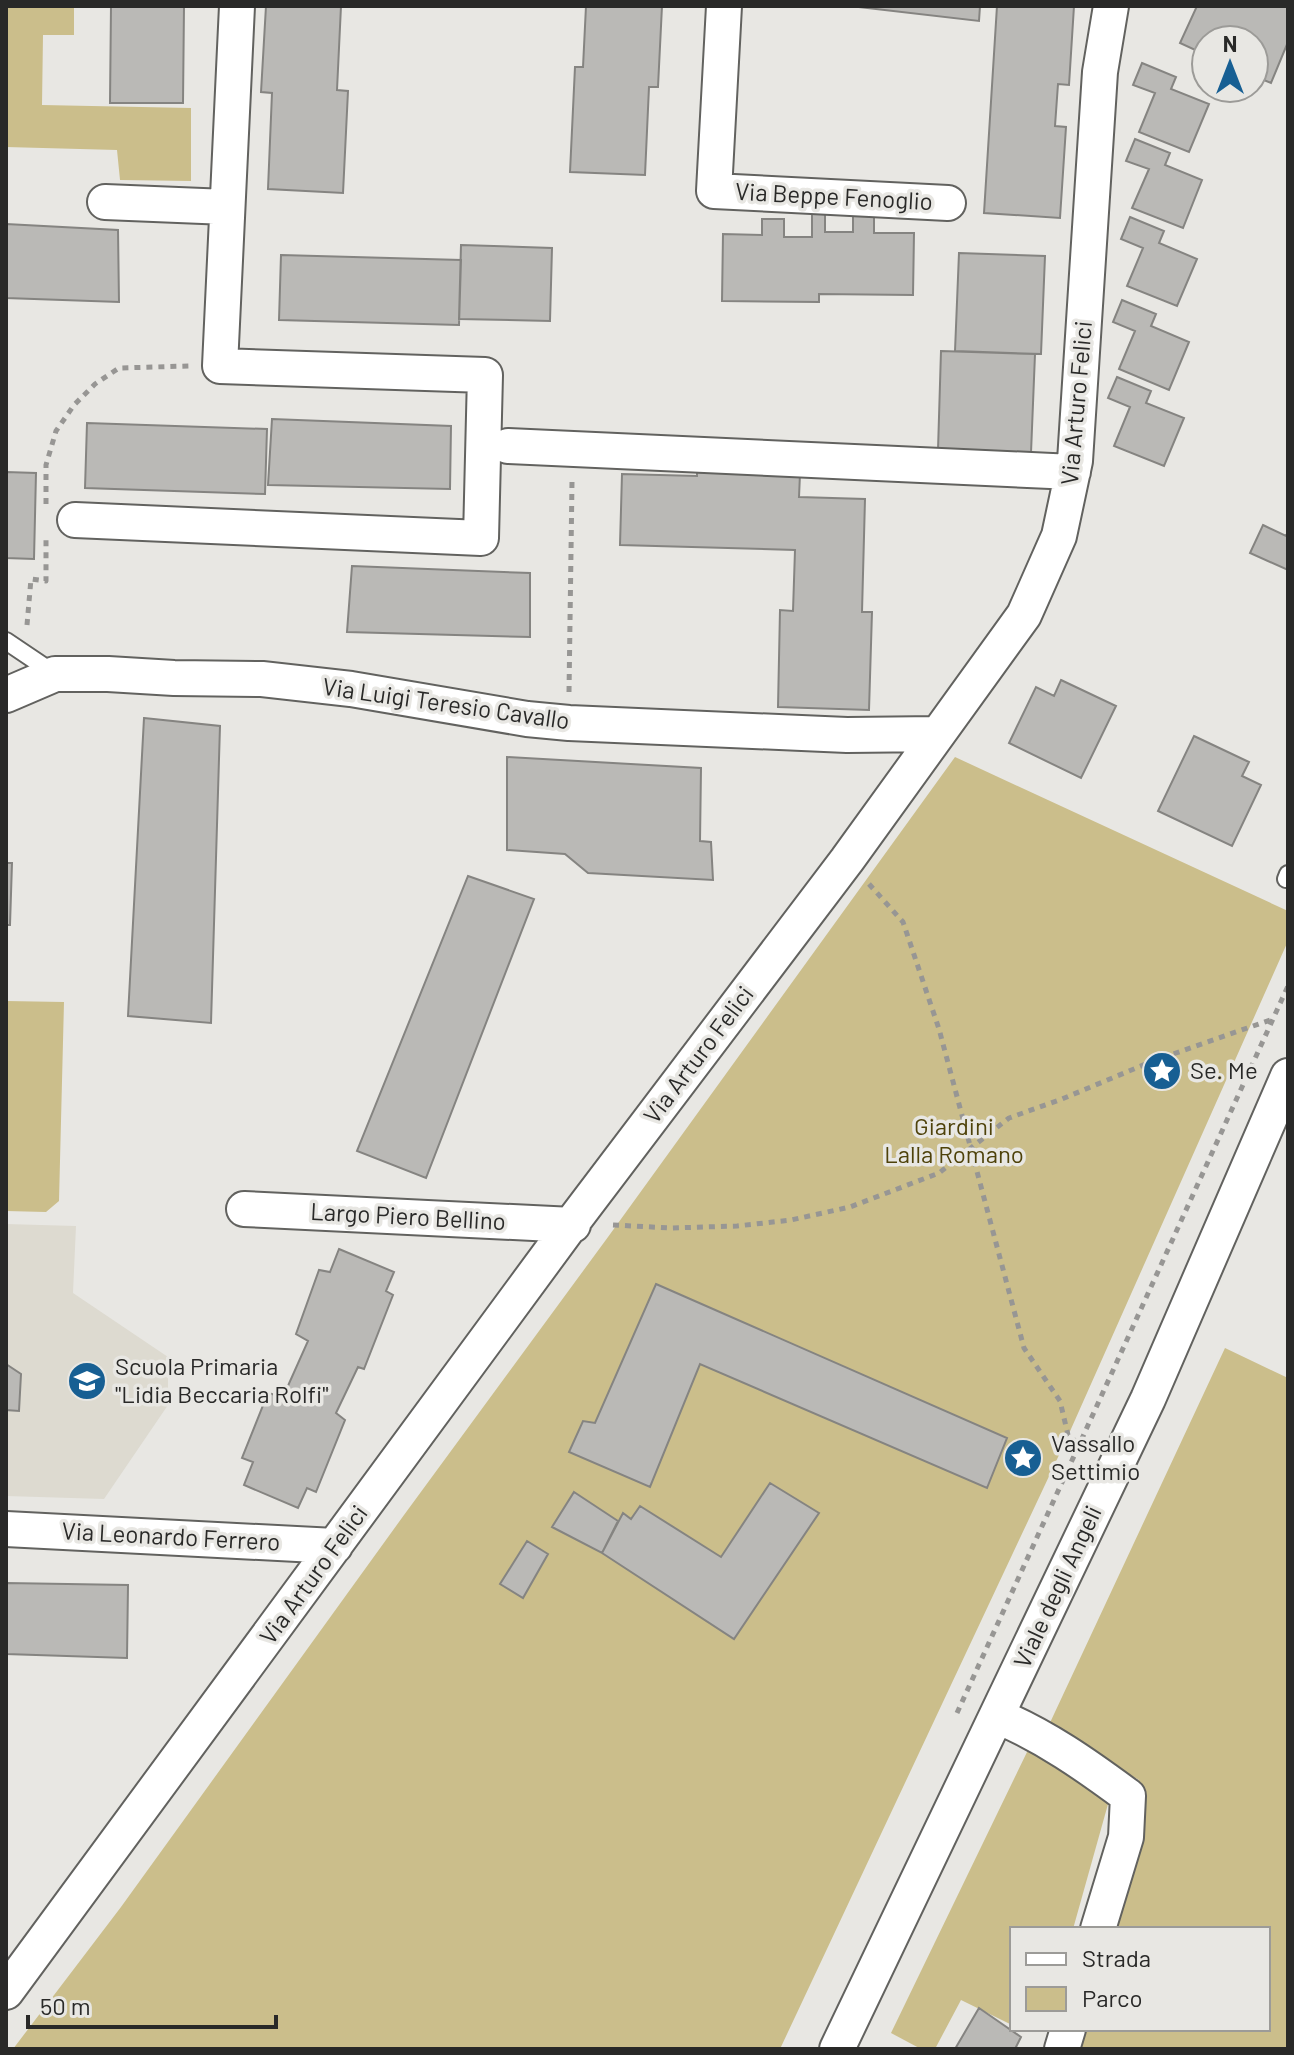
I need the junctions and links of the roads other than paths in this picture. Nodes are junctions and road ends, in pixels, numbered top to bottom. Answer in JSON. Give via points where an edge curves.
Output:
{"nodes":[{"id":1,"x":237,"y":6,"type":"edge"},
{"id":2,"x":724,"y":6,"type":"edge"},
{"id":3,"x":1111,"y":6,"type":"edge"},
{"id":4,"x":105,"y":202,"type":"dead end"},
{"id":5,"x":948,"y":203,"type":"dead end"},
{"id":6,"x":227,"y":207,"type":"junction"},
{"id":7,"x":508,"y":446,"type":"dead end"},
{"id":8,"x":1073,"y":472,"type":"junction"},
{"id":9,"x":56,"y":522,"type":"road end"},
{"id":10,"x":6,"y":641,"type":"edge"},
{"id":11,"x":55,"y":674,"type":"junction"},
{"id":12,"x":6,"y":695,"type":"edge"},
{"id":13,"x":938,"y":734,"type":"junction"},
{"id":14,"x":1288,"y":1076,"type":"edge"},
{"id":15,"x":244,"y":1209,"type":"dead end"},
{"id":16,"x":572,"y":1224,"type":"junction"},
{"id":17,"x":6,"y":1529,"type":"edge"},
{"id":18,"x":335,"y":1546,"type":"junction"},
{"id":19,"x":997,"y":1716,"type":"junction"},
{"id":20,"x":1099,"y":1927,"type":"edge"},
{"id":21,"x":6,"y":1992,"type":"edge"},
{"id":22,"x":837,"y":2049,"type":"edge"}],
"edges":[{"from":1,"to":6,"type":"street"},
{"from":2,"to":5,"type":"street","name":"Via Beppe Fenoglio","via":[[714,191]]},
{"from":3,"to":8,"type":"street","name":"Via Arturo Felici","via":[[1100,72]]},
{"from":4,"to":6,"type":"street"},
{"from":6,"to":9,"type":"street","via":[[220,366],[485,375],[481,538]]},
{"from":7,"to":8,"type":"street"},
{"from":8,"to":13,"type":"street","name":"Via Arturo Felici","via":[[1059,536],[1024,615]]},
{"from":10,"to":11,"type":"lane"},
{"from":11,"to":12,"type":"street","name":"Via Luigi Teresio Cavallo"},
{"from":11,"to":13,"type":"street","name":"Via Luigi Teresio Cavallo","via":[[262,679],[569,723]]},
{"from":13,"to":16,"type":"street","name":"Via Arturo Felici"},
{"from":14,"to":19,"type":"street","name":"Viale degli Angeli","via":[[1148,1399]]},
{"from":15,"to":16,"type":"street","name":"Largo Piero Bellino"},
{"from":16,"to":18,"type":"street","name":"Via Arturo Felici"},
{"from":17,"to":18,"type":"street","name":"Via Leonardo Ferrero"},
{"from":18,"to":21,"type":"street","name":"Via Arturo Felici"},
{"from":19,"to":20,"type":"street","via":[[1077,1758],[1128,1796],[1126,1837]]},
{"from":19,"to":22,"type":"street","name":"Viale degli Angeli"}]}
